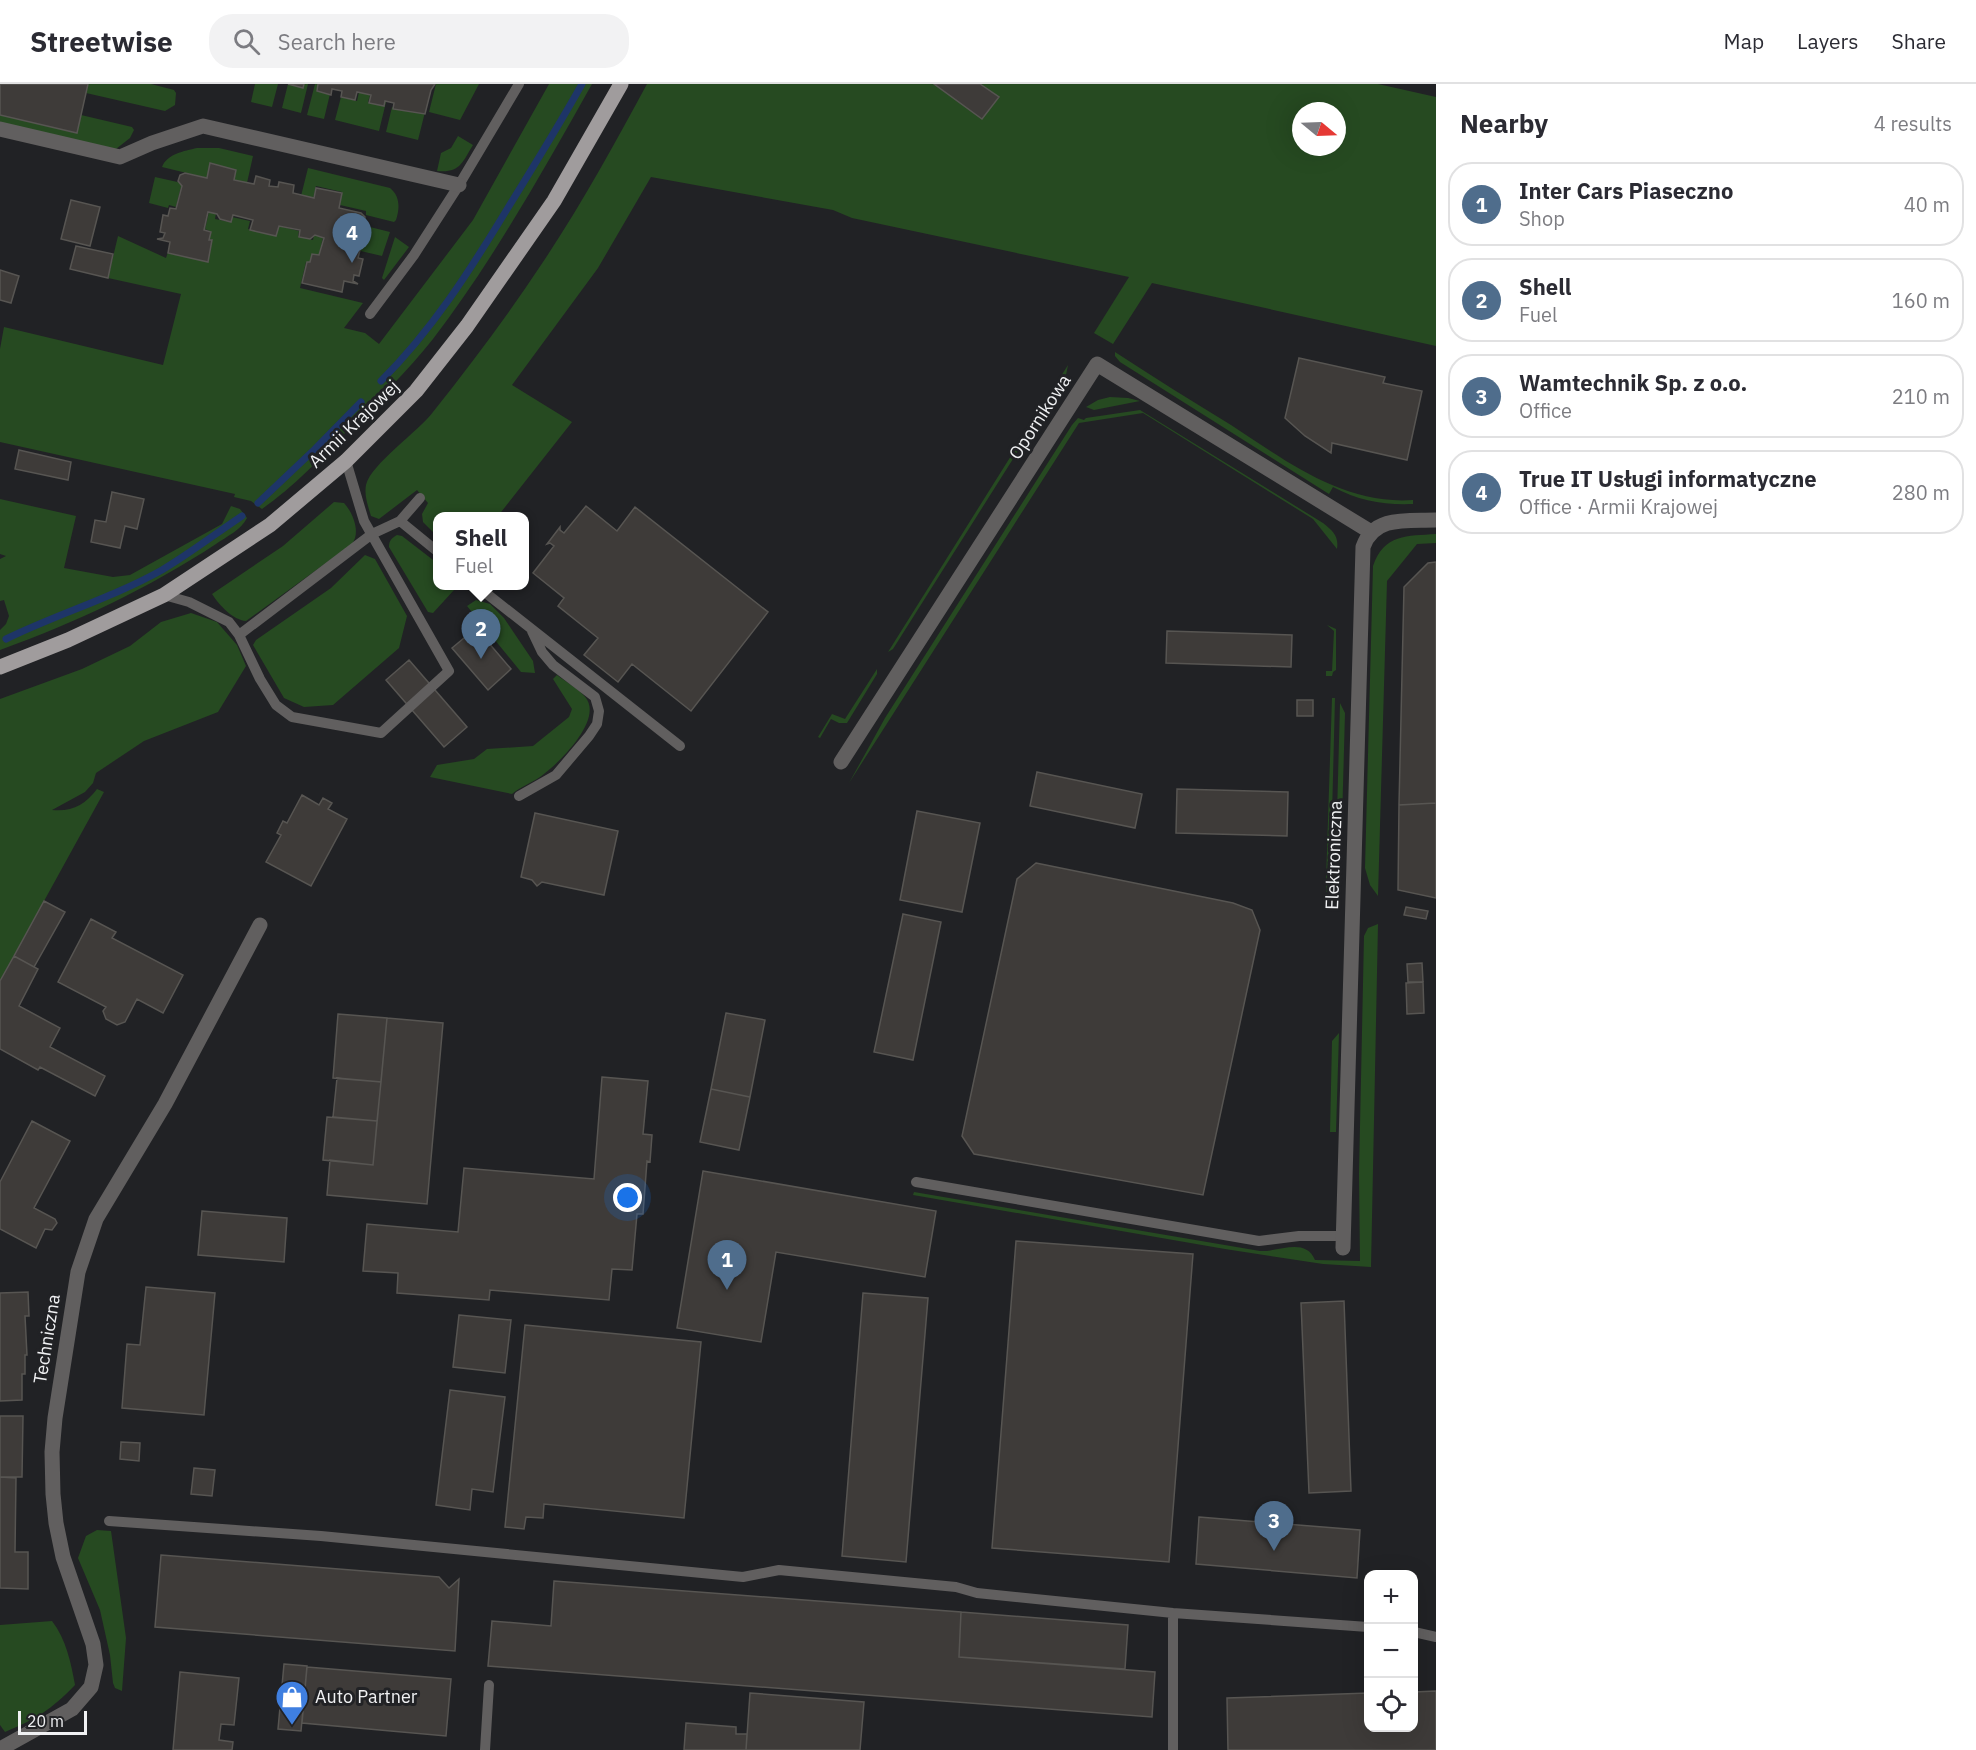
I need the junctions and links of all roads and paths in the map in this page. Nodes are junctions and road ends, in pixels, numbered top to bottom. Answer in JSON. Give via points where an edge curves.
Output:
{"nodes":[{"id":1,"x":519,"y":84,"type":"edge"},
{"id":2,"x":621,"y":84,"type":"edge"},
{"id":3,"x":0,"y":129,"type":"edge"},
{"id":4,"x":459,"y":185,"type":"junction"},
{"id":5,"x":370,"y":314,"type":"dead end"},
{"id":6,"x":346,"y":461,"type":"junction"},
{"id":7,"x":420,"y":498,"type":"dead end"},
{"id":8,"x":1436,"y":520,"type":"edge"},
{"id":9,"x":400,"y":521,"type":"junction"},
{"id":10,"x":1371,"y":532,"type":"junction"},
{"id":11,"x":372,"y":534,"type":"junction"},
{"id":12,"x":433,"y":548,"type":"edge"},
{"id":13,"x":483,"y":590,"type":"edge"},
{"id":14,"x":164,"y":595,"type":"junction"},
{"id":15,"x":531,"y":628,"type":"junction"},
{"id":16,"x":239,"y":635,"type":"junction"},
{"id":17,"x":0,"y":667,"type":"edge"},
{"id":18,"x":680,"y":746,"type":"dead end"},
{"id":19,"x":842,"y":762,"type":"dead end"},
{"id":20,"x":519,"y":796,"type":"dead end"},
{"id":21,"x":260,"y":925,"type":"dead end"},
{"id":22,"x":916,"y":1182,"type":"dead end"},
{"id":23,"x":1343,"y":1242,"type":"joint"},
{"id":24,"x":109,"y":1521,"type":"dead end"},
{"id":25,"x":1173,"y":1613,"type":"junction"},
{"id":26,"x":1364,"y":1627,"type":"edge"},
{"id":27,"x":1418,"y":1633,"type":"edge"},
{"id":28,"x":1436,"y":1637,"type":"edge"},
{"id":29,"x":489,"y":1685,"type":"dead end"},
{"id":30,"x":0,"y":1749,"type":"edge"},
{"id":31,"x":485,"y":1750,"type":"edge"},
{"id":32,"x":1173,"y":1750,"type":"edge"}],
"edges":[{"from":1,"to":4,"type":"lane"},
{"from":2,"to":6,"type":"main road","name":"Armii Krajowej","via":[[554,201],[474,317],[416,392]]},
{"from":3,"to":4,"type":"street","via":[[120,157],[203,126]]},
{"from":4,"to":5,"type":"lane"},
{"from":6,"to":11,"type":"lane","via":[[363,521]]},
{"from":6,"to":14,"type":"main road","name":"Armii Krajowej","via":[[270,525]]},
{"from":7,"to":9,"type":"lane"},
{"from":8,"to":10,"type":"street","via":[[1390,522]]},
{"from":9,"to":11,"type":"lane"},
{"from":9,"to":12,"type":"lane"},
{"from":10,"to":19,"type":"street","name":"Opornikowa","via":[[1097,364]]},
{"from":10,"to":23,"type":"street","name":"Elektroniczna","via":[[1364,547],[1362,580]]},
{"from":11,"to":16,"type":"lane"},
{"from":11,"to":16,"type":"lane","via":[[449,671],[381,733],[292,717],[276,705]]},
{"from":13,"to":15,"type":"lane"},
{"from":14,"to":16,"type":"lane","via":[[217,615]]},
{"from":14,"to":17,"type":"main road","name":"Armii Krajowej"},
{"from":15,"to":18,"type":"lane"},
{"from":15,"to":20,"type":"lane","via":[[542,652],[595,697],[599,711],[589,736],[556,775]]},
{"from":21,"to":30,"type":"street","name":"Techniczna","via":[[165,1104],[96,1219],[78,1272],[55,1418],[53,1494],[63,1557],[93,1644],[96,1665],[91,1687],[72,1709]]},
{"from":22,"to":23,"type":"lane","via":[[1260,1241],[1299,1236]]},
{"from":24,"to":25,"type":"lane","via":[[321,1536],[743,1577],[779,1570]]},
{"from":25,"to":26,"type":"lane"},
{"from":25,"to":32,"type":"lane"},
{"from":27,"to":28,"type":"lane"},
{"from":29,"to":31,"type":"lane"}]}
